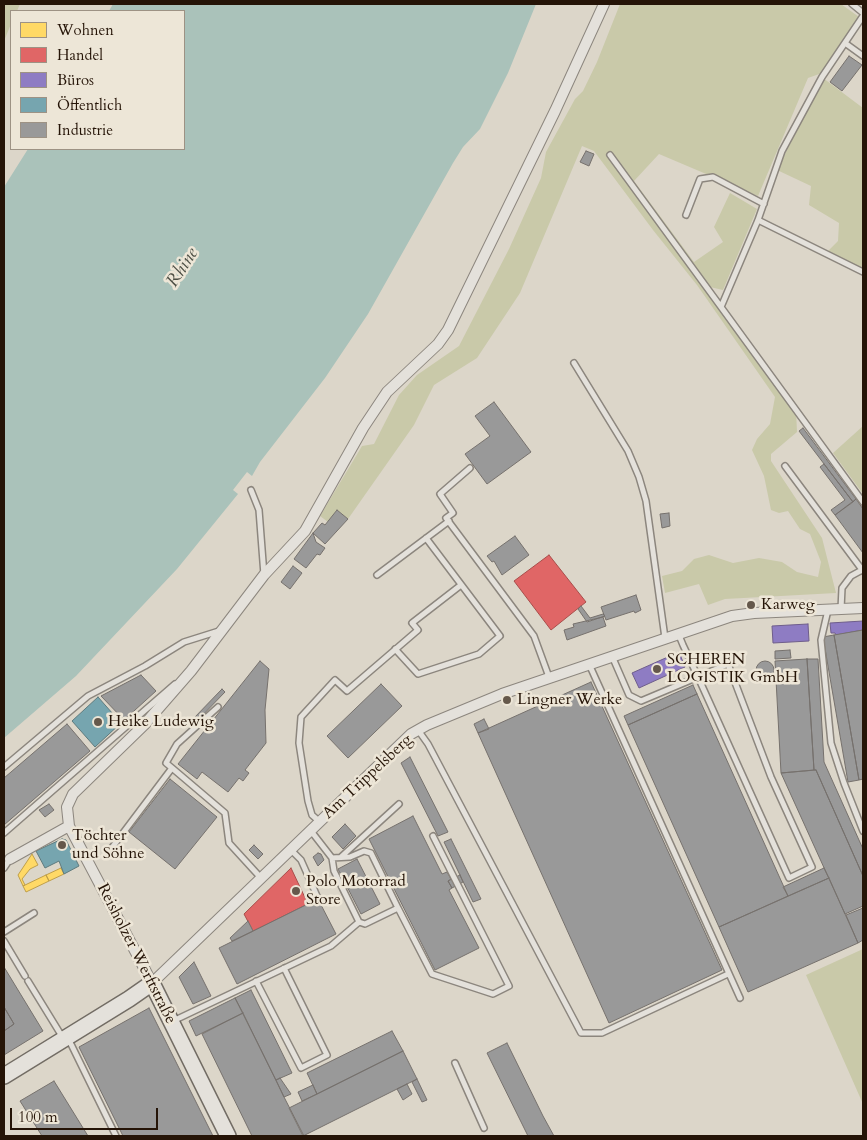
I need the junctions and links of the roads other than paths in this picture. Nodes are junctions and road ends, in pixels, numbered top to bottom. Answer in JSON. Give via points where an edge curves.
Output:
{"nodes":[{"id":1,"x":604,"y":4,"type":"edge"},
{"id":2,"x":852,"y":4,"type":"edge"},
{"id":3,"x":863,"y":15,"type":"edge"},
{"id":4,"x":845,"y":44,"type":"junction"},
{"id":5,"x":863,"y":56,"type":"edge"},
{"id":6,"x":610,"y":155,"type":"dead end"},
{"id":7,"x":764,"y":204,"type":"junction"},
{"id":8,"x":686,"y":215,"type":"dead end"},
{"id":9,"x":758,"y":220,"type":"junction"},
{"id":10,"x":863,"y":272,"type":"edge"},
{"id":11,"x":721,"y":306,"type":"junction"},
{"id":12,"x":574,"y":363,"type":"dead end"},
{"id":13,"x":786,"y":466,"type":"dead end"},
{"id":14,"x":470,"y":468,"type":"dead end"},
{"id":15,"x":251,"y":490,"type":"dead end"},
{"id":16,"x":863,"y":502,"type":"edge"},
{"id":17,"x":449,"y":521,"type":"junction"},
{"id":18,"x":426,"y":538,"type":"junction"},
{"id":19,"x":863,"y":570,"type":"edge"},
{"id":20,"x":264,"y":575,"type":"junction"},
{"id":21,"x":377,"y":575,"type":"dead end"},
{"id":22,"x":461,"y":585,"type":"junction"},
{"id":23,"x":863,"y":608,"type":"edge"},
{"id":24,"x":828,"y":610,"type":"junction"},
{"id":25,"x":841,"y":610,"type":"junction"},
{"id":26,"x":220,"y":631,"type":"junction"},
{"id":27,"x":678,"y":633,"type":"junction"},
{"id":28,"x":665,"y":638,"type":"junction"},
{"id":29,"x":395,"y":649,"type":"junction"},
{"id":30,"x":612,"y":656,"type":"junction"},
{"id":31,"x":589,"y":664,"type":"junction"},
{"id":32,"x":190,"y":671,"type":"junction"},
{"id":33,"x":698,"y":677,"type":"junction"},
{"id":34,"x":549,"y":678,"type":"junction"},
{"id":35,"x":218,"y":707,"type":"dead end"},
{"id":36,"x":418,"y":730,"type":"junction"},
{"id":37,"x":4,"y":766,"type":"edge"},
{"id":38,"x":172,"y":768,"type":"junction"},
{"id":39,"x":399,"y":804,"type":"dead end"},
{"id":40,"x":320,"y":822,"type":"junction"},
{"id":41,"x":69,"y":826,"type":"junction"},
{"id":42,"x":311,"y":831,"type":"junction"},
{"id":43,"x":4,"y":832,"type":"edge"},
{"id":44,"x":863,"y":832,"type":"edge"},
{"id":45,"x":433,"y":836,"type":"dead end"},
{"id":46,"x":111,"y":849,"type":"dead end"},
{"id":47,"x":291,"y":850,"type":"junction"},
{"id":48,"x":341,"y":857,"type":"junction"},
{"id":49,"x":332,"y":858,"type":"junction"},
{"id":50,"x":10,"y":859,"type":"joint"},
{"id":51,"x":4,"y":868,"type":"edge"},
{"id":52,"x":261,"y":878,"type":"junction"},
{"id":53,"x":317,"y":896,"type":"dead end"},
{"id":54,"x":398,"y":908,"type":"junction"},
{"id":55,"x":34,"y":913,"type":"dead end"},
{"id":56,"x":359,"y":922,"type":"junction"},
{"id":57,"x":4,"y":932,"type":"edge"},
{"id":58,"x":4,"y":940,"type":"edge"},
{"id":59,"x":284,"y":968,"type":"junction"},
{"id":60,"x":728,"y":974,"type":"junction"},
{"id":61,"x":256,"y":981,"type":"junction"},
{"id":62,"x":152,"y":983,"type":"junction"},
{"id":63,"x":740,"y":998,"type":"dead end"},
{"id":64,"x":172,"y":1022,"type":"junction"},
{"id":65,"x":66,"y":1039,"type":"junction"},
{"id":66,"x":454,"y":1063,"type":"dead end"},
{"id":67,"x":4,"y":1076,"type":"edge"},
{"id":68,"x":484,"y":1128,"type":"dead end"},
{"id":69,"x":116,"y":1136,"type":"edge"},
{"id":70,"x":228,"y":1136,"type":"edge"}],
"edges":[{"from":1,"to":20,"type":"street","name":"Reisholzer Werftstraße","via":[[448,330],[438,344],[387,392],[305,531]]},
{"from":2,"to":3,"type":"lane"},
{"from":3,"to":4,"type":"lane"},
{"from":4,"to":5,"type":"lane"},
{"from":4,"to":7,"type":"lane","via":[[822,77],[782,151]]},
{"from":6,"to":11,"type":"lane"},
{"from":7,"to":8,"type":"lane","via":[[712,178],[700,179]]},
{"from":7,"to":9,"type":"lane"},
{"from":9,"to":10,"type":"lane"},
{"from":9,"to":11,"type":"lane"},
{"from":11,"to":16,"type":"lane"},
{"from":12,"to":28,"type":"lane","via":[[628,451],[639,476],[646,501]]},
{"from":13,"to":19,"type":"lane"},
{"from":14,"to":17,"type":"lane","via":[[440,494],[453,513],[446,518]]},
{"from":15,"to":20,"type":"lane","via":[[259,510]]},
{"from":17,"to":18,"type":"lane"},
{"from":17,"to":34,"type":"lane","via":[[534,636]]},
{"from":18,"to":21,"type":"lane"},
{"from":18,"to":22,"type":"lane"},
{"from":19,"to":25,"type":"lane","via":[[851,576],[842,588]]},
{"from":20,"to":26,"type":"street","name":"Reisholzer Werftstraße"},
{"from":22,"to":29,"type":"lane","via":[[412,623],[418,630]]},
{"from":22,"to":29,"type":"lane","via":[[500,636],[479,654],[418,674]]},
{"from":23,"to":25,"type":"street","name":"Am Trippelsberg"},
{"from":24,"to":25,"type":"street","name":"Am Trippelsberg"},
{"from":24,"to":27,"type":"street","name":"Am Trippelsberg","via":[[732,616]]},
{"from":24,"to":44,"type":"lane","via":[[821,640],[831,743]]},
{"from":26,"to":32,"type":"street","name":"Reisholzer Werftstraße"},
{"from":26,"to":37,"type":"lane","via":[[184,642],[88,696]]},
{"from":27,"to":28,"type":"street","name":"Am Trippelsberg"},
{"from":27,"to":33,"type":"lane"},
{"from":28,"to":30,"type":"street","name":"Am Trippelsberg"},
{"from":29,"to":40,"type":"lane","via":[[347,691],[335,680],[301,717],[299,742],[308,801],[312,815]]},
{"from":30,"to":31,"type":"street","name":"Am Trippelsberg"},
{"from":30,"to":33,"type":"lane","via":[[629,695],[639,701]]},
{"from":31,"to":34,"type":"street","name":"Am Trippelsberg"},
{"from":31,"to":60,"type":"lane"},
{"from":32,"to":41,"type":"street","name":"Reisholzer Werftstraße","via":[[144,725],[73,794],[67,807]]},
{"from":32,"to":43,"type":"lane"},
{"from":33,"to":33,"type":"lane","via":[[789,878],[812,867],[771,776],[728,664]]},
{"from":34,"to":36,"type":"street","name":"Am Trippelsberg","via":[[479,702]]},
{"from":35,"to":38,"type":"lane","via":[[177,744],[166,763]]},
{"from":36,"to":40,"type":"street","name":"Am Trippelsberg"},
{"from":36,"to":60,"type":"lane","via":[[580,1033],[602,1033]]},
{"from":38,"to":46,"type":"lane"},
{"from":38,"to":52,"type":"lane","via":[[225,813],[229,843]]},
{"from":39,"to":48,"type":"lane"},
{"from":40,"to":42,"type":"street","name":"Am Trippelsberg"},
{"from":41,"to":50,"type":"street"},
{"from":41,"to":62,"type":"street","name":"Reisholzer Werftstraße"},
{"from":42,"to":47,"type":"street","name":"Am Trippelsberg"},
{"from":42,"to":49,"type":"lane"},
{"from":45,"to":54,"type":"lane","via":[[509,986],[493,994],[432,974]]},
{"from":47,"to":52,"type":"street","name":"Am Trippelsberg"},
{"from":47,"to":53,"type":"lane","via":[[301,860]]},
{"from":48,"to":49,"type":"lane"},
{"from":48,"to":54,"type":"lane","via":[[364,851],[370,853]]},
{"from":49,"to":56,"type":"lane","via":[[334,871]]},
{"from":50,"to":51,"type":"lane"},
{"from":52,"to":62,"type":"street","name":"Am Trippelsberg"},
{"from":54,"to":56,"type":"lane","via":[[365,924]]},
{"from":55,"to":57,"type":"lane"},
{"from":56,"to":59,"type":"lane","via":[[331,946]]},
{"from":58,"to":65,"type":"lane"},
{"from":59,"to":61,"type":"lane"},
{"from":59,"to":61,"type":"lane","via":[[327,1055],[301,1068]]},
{"from":60,"to":63,"type":"lane"},
{"from":61,"to":64,"type":"lane"},
{"from":62,"to":64,"type":"street","name":"Reisholzer Werftstraße"},
{"from":62,"to":65,"type":"street","name":"Am Trippelsberg"},
{"from":64,"to":70,"type":"street","name":"Reisholzer Werftstraße"},
{"from":65,"to":67,"type":"street","name":"Am Trippelsberg"},
{"from":65,"to":69,"type":"lane"},
{"from":66,"to":68,"type":"lane"}]}
